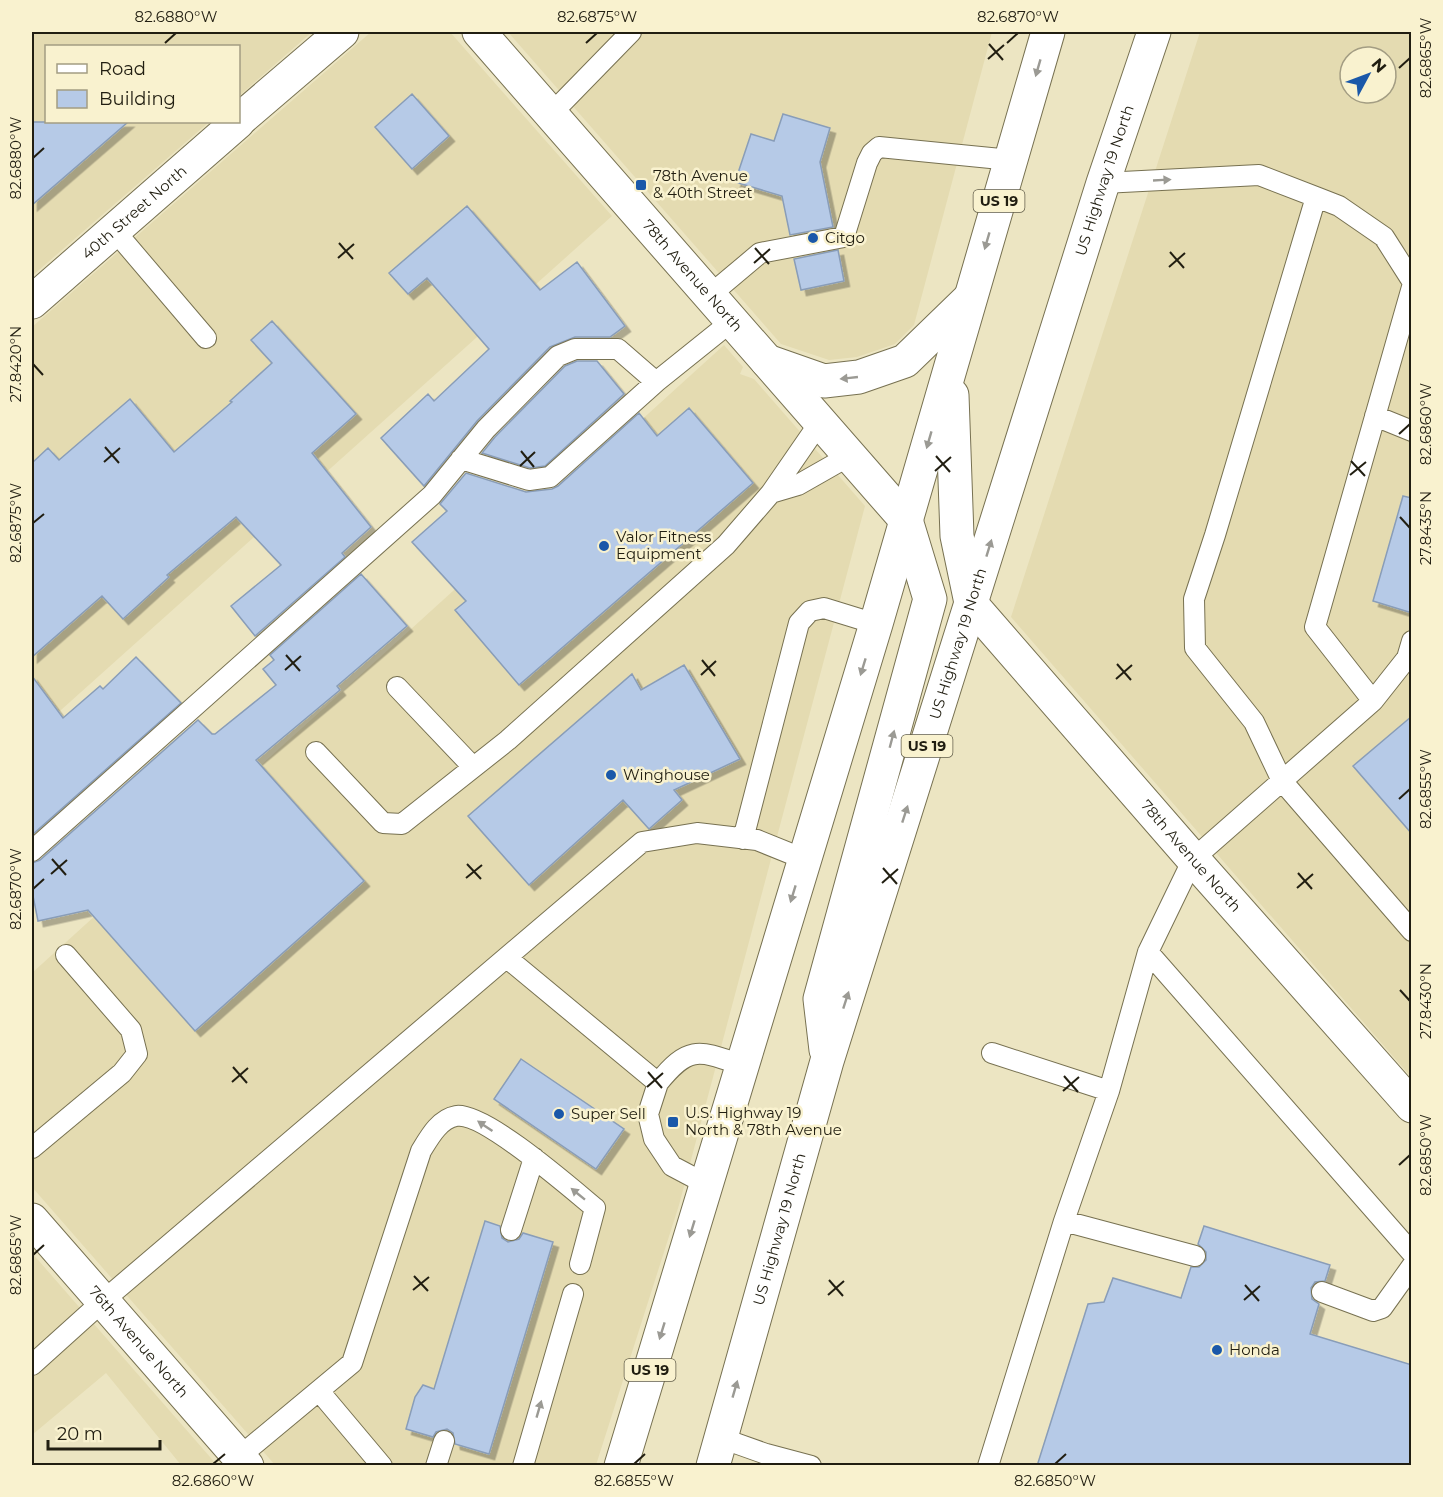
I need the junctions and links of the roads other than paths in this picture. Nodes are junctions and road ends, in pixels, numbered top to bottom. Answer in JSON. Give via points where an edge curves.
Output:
{"nodes":[{"id":1,"x":342,"y":32,"type":"edge"},
{"id":2,"x":479,"y":32,"type":"edge"},
{"id":3,"x":631,"y":32,"type":"edge"},
{"id":4,"x":1048,"y":32,"type":"edge"},
{"id":5,"x":1154,"y":32,"type":"edge"},
{"id":6,"x":551,"y":114,"type":"junction"},
{"id":7,"x":240,"y":119,"type":"edge"},
{"id":8,"x":236,"y":123,"type":"edge"},
{"id":9,"x":1011,"y":160,"type":"junction"},
{"id":10,"x":1103,"y":183,"type":"junction"},
{"id":11,"x":1316,"y":197,"type":"junction"},
{"id":12,"x":114,"y":230,"type":"junction"},
{"id":13,"x":1412,"y":281,"type":"edge"},
{"id":14,"x":1412,"y":287,"type":"edge"},
{"id":15,"x":710,"y":295,"type":"junction"},
{"id":16,"x":970,"y":298,"type":"junction"},
{"id":17,"x":32,"y":302,"type":"edge"},
{"id":18,"x":732,"y":321,"type":"junction"},
{"id":19,"x":206,"y":338,"type":"dead end"},
{"id":20,"x":767,"y":361,"type":"junction"},
{"id":21,"x":951,"y":363,"type":"junction"},
{"id":22,"x":656,"y":382,"type":"junction"},
{"id":23,"x":1375,"y":416,"type":"junction"},
{"id":24,"x":820,"y":422,"type":"junction"},
{"id":25,"x":1412,"y":431,"type":"edge"},
{"id":26,"x":849,"y":456,"type":"junction"},
{"id":27,"x":461,"y":459,"type":"junction"},
{"id":28,"x":771,"y":493,"type":"junction"},
{"id":29,"x":906,"y":520,"type":"junction"},
{"id":30,"x":972,"y":605,"type":"junction"},
{"id":31,"x":876,"y":624,"type":"junction"},
{"id":32,"x":1412,"y":641,"type":"edge"},
{"id":33,"x":397,"y":687,"type":"dead end"},
{"id":34,"x":1373,"y":701,"type":"junction"},
{"id":35,"x":316,"y":752,"type":"dead end"},
{"id":36,"x":473,"y":767,"type":"junction"},
{"id":37,"x":1282,"y":781,"type":"junction"},
{"id":38,"x":743,"y":838,"type":"junction"},
{"id":39,"x":32,"y":851,"type":"edge"},
{"id":40,"x":804,"y":859,"type":"junction"},
{"id":41,"x":1193,"y":859,"type":"junction"},
{"id":42,"x":1412,"y":931,"type":"edge"},
{"id":43,"x":1148,"y":952,"type":"junction"},
{"id":44,"x":66,"y":955,"type":"dead end"},
{"id":45,"x":507,"y":958,"type":"junction"},
{"id":46,"x":992,"y":1053,"type":"dead end"},
{"id":47,"x":827,"y":1061,"type":"junction"},
{"id":48,"x":742,"y":1065,"type":"junction"},
{"id":49,"x":658,"y":1083,"type":"junction"},
{"id":50,"x":1109,"y":1091,"type":"junction"},
{"id":51,"x":1412,"y":1106,"type":"edge"},
{"id":52,"x":32,"y":1148,"type":"edge"},
{"id":53,"x":534,"y":1158,"type":"junction"},
{"id":54,"x":706,"y":1184,"type":"junction"},
{"id":55,"x":32,"y":1220,"type":"edge"},
{"id":56,"x":1064,"y":1221,"type":"junction"},
{"id":57,"x":512,"y":1230,"type":"dead end"},
{"id":58,"x":1412,"y":1253,"type":"edge"},
{"id":59,"x":1195,"y":1256,"type":"dead end"},
{"id":60,"x":580,"y":1264,"type":"dead end"},
{"id":61,"x":1412,"y":1266,"type":"edge"},
{"id":62,"x":1322,"y":1292,"type":"dead end"},
{"id":63,"x":573,"y":1294,"type":"dead end"},
{"id":64,"x":103,"y":1301,"type":"junction"},
{"id":65,"x":32,"y":1365,"type":"edge"},
{"id":66,"x":319,"y":1390,"type":"junction"},
{"id":67,"x":444,"y":1441,"type":"dead end"},
{"id":68,"x":717,"y":1452,"type":"edge"},
{"id":69,"x":243,"y":1461,"type":"edge"},
{"id":70,"x":382,"y":1466,"type":"edge"},
{"id":71,"x":436,"y":1466,"type":"edge"},
{"id":72,"x":523,"y":1466,"type":"edge"},
{"id":73,"x":621,"y":1466,"type":"edge"},
{"id":74,"x":811,"y":1466,"type":"edge"},
{"id":75,"x":988,"y":1466,"type":"edge"}],
"edges":[{"from":1,"to":7,"type":"main road","name":"40th Street North"},
{"from":2,"to":6,"type":"main road","name":"78th Avenue North"},
{"from":3,"to":6,"type":"lane"},
{"from":4,"to":9,"type":"main road","number":"US 19","one_way":true},
{"from":5,"to":10,"type":"main road","name":"US Highway 19 North","number":"US 19"},
{"from":6,"to":15,"type":"main road","name":"78th Avenue North"},
{"from":8,"to":12,"type":"main road","name":"40th Street North"},
{"from":9,"to":15,"type":"lane","via":[[879,147],[867,163],[844,237],[760,253]]},
{"from":9,"to":16,"type":"main road","number":"US 19","one_way":true},
{"from":10,"to":11,"type":"lane","one_way":true,"via":[[1259,175]]},
{"from":30,"to":10,"type":"main road","name":"US Highway 19 North","number":"US 19","one_way":true},
{"from":11,"to":13,"type":"lane","via":[[1340,206],[1384,237]]},
{"from":11,"to":37,"type":"lane","via":[[1194,599],[1195,648],[1254,722]]},
{"from":12,"to":17,"type":"main road","name":"40th Street North"},
{"from":12,"to":19,"type":"lane"},
{"from":14,"to":23,"type":"lane"},
{"from":15,"to":18,"type":"main road","name":"78th Avenue North"},
{"from":16,"to":20,"type":"main road","one_way":true,"via":[[905,361],[859,377],[824,381]]},
{"from":16,"to":21,"type":"main road","number":"US 19"},
{"from":18,"to":20,"type":"main road","name":"78th Avenue North"},
{"from":18,"to":22,"type":"lane"},
{"from":20,"to":24,"type":"main road","name":"78th Avenue North"},
{"from":21,"to":29,"type":"main road","number":"US 19","one_way":true},
{"from":21,"to":30,"type":"main road","via":[[957,536]]},
{"from":22,"to":27,"type":"lane","via":[[550,477],[529,480]]},
{"from":22,"to":27,"type":"lane","via":[[618,349],[567,352],[558,356]]},
{"from":23,"to":25,"type":"lane"},
{"from":23,"to":34,"type":"lane","via":[[1315,627]]},
{"from":24,"to":26,"type":"main road","name":"78th Avenue North"},
{"from":24,"to":28,"type":"lane"},
{"from":26,"to":28,"type":"lane","via":[[798,486]]},
{"from":26,"to":29,"type":"main road","name":"78th Avenue North"},
{"from":27,"to":39,"type":"lane","via":[[432,495]]},
{"from":28,"to":36,"type":"lane","via":[[726,544]]},
{"from":29,"to":31,"type":"main road","number":"US 19"},
{"from":47,"to":29,"type":"main road","one_way":true,"via":[[820,999],[930,599]]},
{"from":30,"to":41,"type":"main road","name":"78th Avenue North"},
{"from":47,"to":30,"type":"main road","name":"US Highway 19 North","number":"US 19","one_way":true},
{"from":31,"to":38,"type":"lane","via":[[824,608],[810,612],[799,623]]},
{"from":31,"to":40,"type":"main road","number":"US 19","one_way":true},
{"from":32,"to":34,"type":"lane","via":[[1407,658]]},
{"from":33,"to":36,"type":"lane"},
{"from":34,"to":37,"type":"lane"},
{"from":35,"to":36,"type":"lane","via":[[383,823],[402,824]]},
{"from":37,"to":41,"type":"lane"},
{"from":37,"to":42,"type":"lane"},
{"from":38,"to":40,"type":"lane"},
{"from":38,"to":45,"type":"lane","via":[[697,833],[642,842]]},
{"from":40,"to":48,"type":"main road","number":"US 19","one_way":true},
{"from":41,"to":43,"type":"lane"},
{"from":41,"to":51,"type":"main road","name":"78th Avenue North"},
{"from":43,"to":50,"type":"lane"},
{"from":43,"to":58,"type":"lane"},
{"from":44,"to":52,"type":"lane","via":[[131,1030],[137,1054],[122,1073]]},
{"from":45,"to":49,"type":"lane"},
{"from":45,"to":64,"type":"lane"},
{"from":46,"to":50,"type":"lane"},
{"from":68,"to":47,"type":"main road","name":"US Highway 19 North","number":"US 19","one_way":true},
{"from":48,"to":49,"type":"lane","via":[[710,1054],[689,1055]]},
{"from":48,"to":54,"type":"main road","number":"US 19"},
{"from":49,"to":54,"type":"lane","via":[[648,1114],[654,1139],[672,1166]]},
{"from":50,"to":56,"type":"lane"},
{"from":53,"to":57,"type":"lane"},
{"from":60,"to":53,"type":"lane","one_way":true,"via":[[595,1208]]},
{"from":53,"to":66,"type":"lane","one_way":true,"via":[[474,1118],[457,1116],[443,1122],[430,1135],[421,1151],[352,1363]]},
{"from":54,"to":73,"type":"main road","number":"US 19","one_way":true},
{"from":55,"to":64,"type":"main road","name":"76th Avenue North"},
{"from":56,"to":59,"type":"lane"},
{"from":56,"to":75,"type":"lane"},
{"from":61,"to":62,"type":"lane","via":[[1382,1308],[1373,1311]]},
{"from":72,"to":63,"type":"lane","one_way":true},
{"from":64,"to":65,"type":"lane"},
{"from":64,"to":69,"type":"main road","name":"76th Avenue North"},
{"from":66,"to":69,"type":"lane"},
{"from":66,"to":70,"type":"lane"},
{"from":67,"to":71,"type":"lane"},
{"from":68,"to":74,"type":"lane","via":[[766,1454]]}]}
